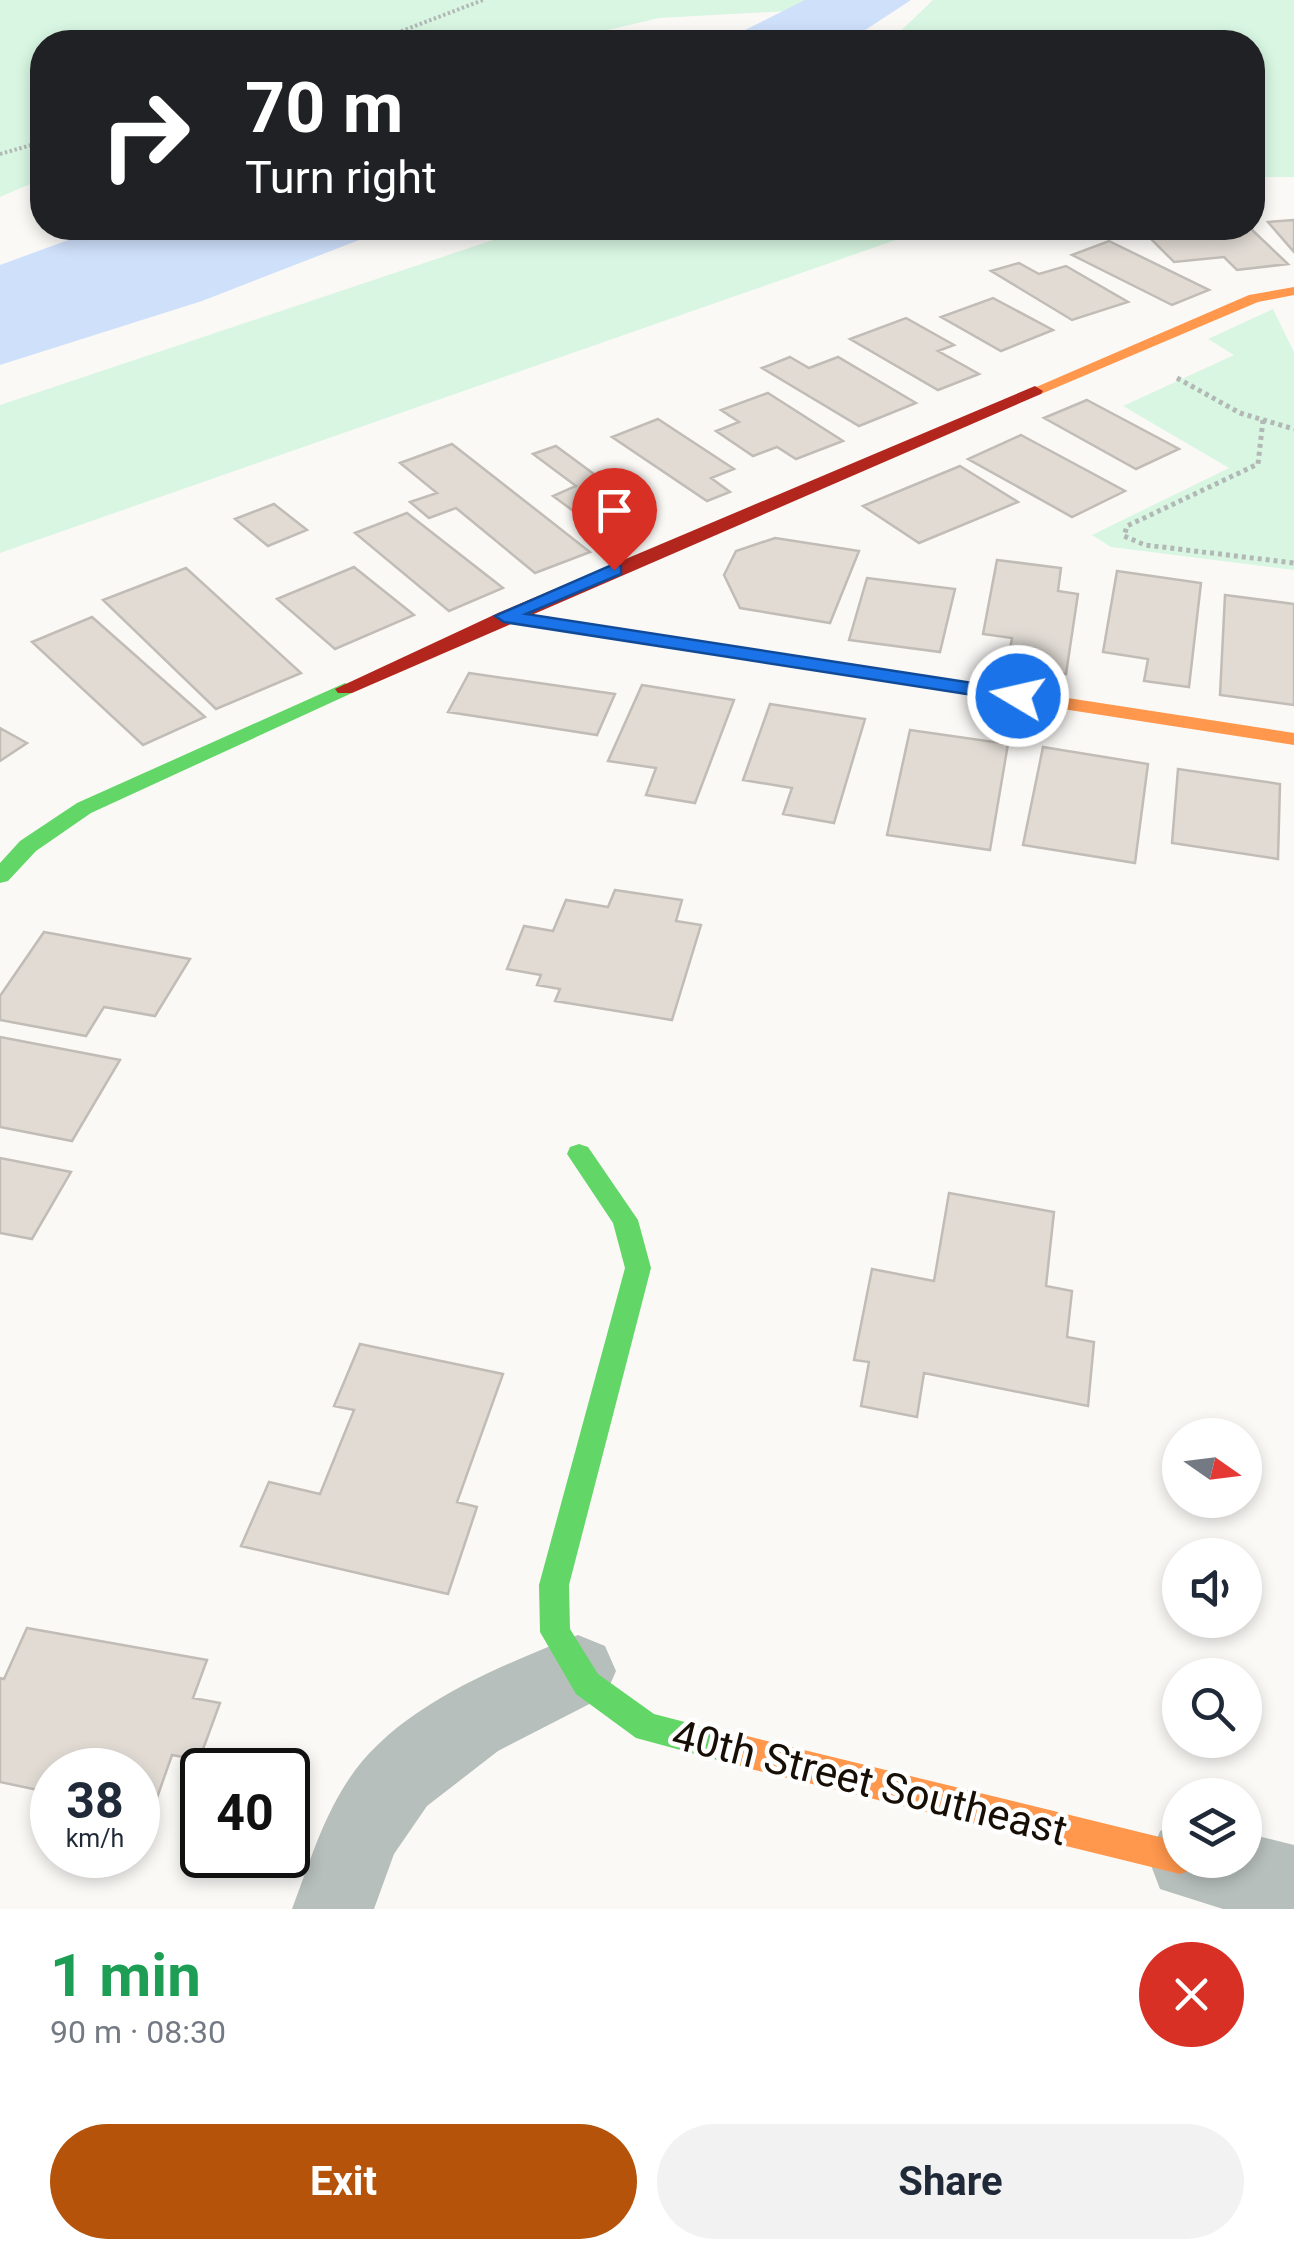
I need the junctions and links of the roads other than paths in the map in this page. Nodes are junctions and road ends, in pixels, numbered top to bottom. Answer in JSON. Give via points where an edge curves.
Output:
{"nodes":[{"id":1,"x":1294,"y":291,"type":"edge"},
{"id":2,"x":504,"y":616,"type":"junction"},
{"id":3,"x":1294,"y":739,"type":"edge"},
{"id":4,"x":0,"y":876,"type":"edge"},
{"id":5,"x":579,"y":1154,"type":"dead end"},
{"id":6,"x":578,"y":1671,"type":"junction"},
{"id":7,"x":1162,"y":1854,"type":"edge"},
{"id":8,"x":1262,"y":1878,"type":"edge"},
{"id":9,"x":1294,"y":1886,"type":"edge"},
{"id":10,"x":333,"y":1909,"type":"edge"}],
"edges":[{"from":1,"to":2,"type":"street","via":[[1254,298]]},
{"from":2,"to":3,"type":"street"},
{"from":2,"to":4,"type":"street","via":[[84,808],[28,846]]},
{"from":5,"to":6,"type":"street","via":[[625,1220],[638,1268],[554,1585],[555,1632]]},
{"from":6,"to":7,"type":"street","name":"40th Street Southeast","via":[[647,1727]]},
{"from":6,"to":10,"type":"street","via":[[430,1751],[379,1804]]},
{"from":8,"to":9,"type":"street"}]}
